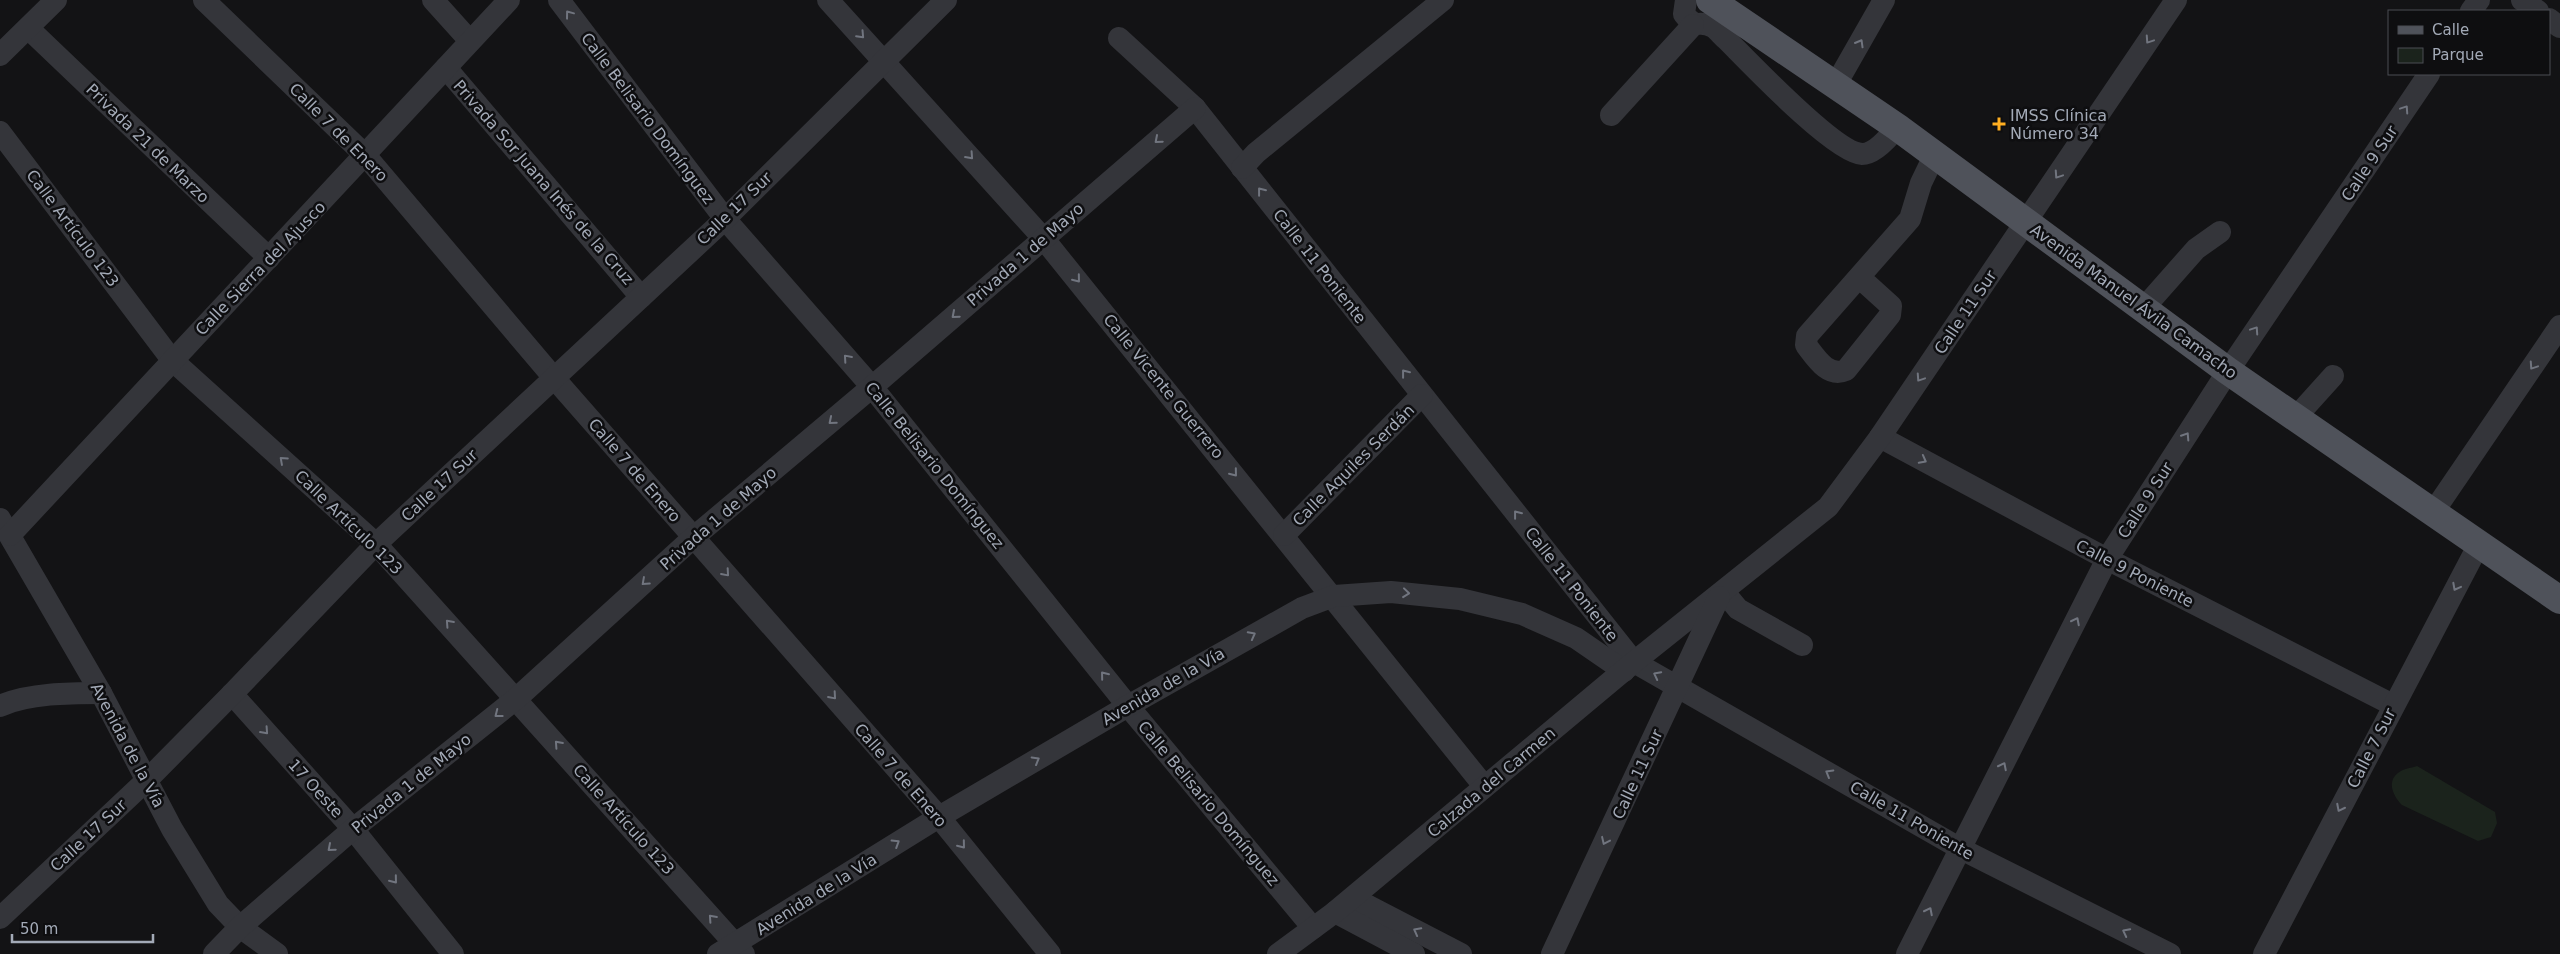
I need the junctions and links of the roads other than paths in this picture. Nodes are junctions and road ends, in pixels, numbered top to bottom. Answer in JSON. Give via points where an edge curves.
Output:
{"nodes":[{"id":1,"x":56,"y":0,"type":"edge"},
{"id":2,"x":204,"y":0,"type":"edge"},
{"id":3,"x":433,"y":0,"type":"edge"},
{"id":4,"x":509,"y":0,"type":"edge"},
{"id":5,"x":559,"y":0,"type":"edge"},
{"id":6,"x":828,"y":0,"type":"edge"},
{"id":7,"x":946,"y":0,"type":"edge"},
{"id":8,"x":1443,"y":0,"type":"edge"},
{"id":9,"x":1686,"y":0,"type":"edge"},
{"id":10,"x":1710,"y":0,"type":"edge"},
{"id":11,"x":1884,"y":0,"type":"edge"},
{"id":12,"x":2176,"y":0,"type":"edge"},
{"id":13,"x":2522,"y":0,"type":"edge"},
{"id":14,"x":2537,"y":10,"type":"edge"},
{"id":15,"x":1693,"y":25,"type":"junction"},
{"id":16,"x":28,"y":28,"type":"junction"},
{"id":17,"x":1120,"y":38,"type":"dead end"},
{"id":18,"x":470,"y":41,"type":"junction"},
{"id":19,"x":0,"y":55,"type":"edge"},
{"id":20,"x":885,"y":60,"type":"junction"},
{"id":21,"x":446,"y":68,"type":"junction"},
{"id":22,"x":2428,"y":75,"type":"edge"},
{"id":23,"x":1835,"y":86,"type":"junction"},
{"id":24,"x":1194,"y":108,"type":"junction"},
{"id":25,"x":1612,"y":115,"type":"dead end"},
{"id":26,"x":1897,"y":127,"type":"junction"},
{"id":27,"x":0,"y":132,"type":"edge"},
{"id":28,"x":1935,"y":154,"type":"junction"},
{"id":29,"x":366,"y":156,"type":"junction"},
{"id":30,"x":1242,"y":168,"type":"junction"},
{"id":31,"x":725,"y":218,"type":"junction"},
{"id":32,"x":2027,"y":222,"type":"junction"},
{"id":33,"x":2220,"y":232,"type":"dead end"},
{"id":34,"x":1043,"y":238,"type":"junction"},
{"id":35,"x":269,"y":258,"type":"junction"},
{"id":36,"x":1859,"y":277,"type":"dead end"},
{"id":37,"x":641,"y":296,"type":"junction"},
{"id":38,"x":2143,"y":309,"type":"junction"},
{"id":39,"x":2560,"y":326,"type":"edge"},
{"id":40,"x":172,"y":360,"type":"junction"},
{"id":41,"x":2228,"y":370,"type":"junction"},
{"id":42,"x":2333,"y":376,"type":"dead end"},
{"id":43,"x":554,"y":378,"type":"junction"},
{"id":44,"x":872,"y":387,"type":"junction"},
{"id":45,"x":1422,"y":395,"type":"junction"},
{"id":46,"x":2296,"y":417,"type":"junction"},
{"id":47,"x":1880,"y":436,"type":"junction"},
{"id":48,"x":2434,"y":511,"type":"junction"},
{"id":49,"x":5,"y":527,"type":"edge"},
{"id":50,"x":1284,"y":535,"type":"junction"},
{"id":51,"x":694,"y":537,"type":"junction"},
{"id":52,"x":376,"y":544,"type":"junction"},
{"id":53,"x":2479,"y":544,"type":"junction"},
{"id":54,"x":2107,"y":559,"type":"junction"},
{"id":55,"x":1722,"y":593,"type":"junction"},
{"id":56,"x":1334,"y":596,"type":"junction"},
{"id":57,"x":2560,"y":600,"type":"edge"},
{"id":58,"x":1703,"y":608,"type":"joint"},
{"id":59,"x":1802,"y":645,"type":"dead end"},
{"id":60,"x":1629,"y":667,"type":"junction"},
{"id":61,"x":1679,"y":686,"type":"junction"},
{"id":62,"x":101,"y":693,"type":"junction"},
{"id":63,"x":232,"y":694,"type":"junction"},
{"id":64,"x":517,"y":698,"type":"junction"},
{"id":65,"x":2393,"y":705,"type":"junction"},
{"id":66,"x":0,"y":706,"type":"edge"},
{"id":67,"x":1128,"y":706,"type":"junction"},
{"id":68,"x":148,"y":779,"type":"junction"},
{"id":69,"x":1484,"y":786,"type":"junction"},
{"id":70,"x":939,"y":817,"type":"junction"},
{"id":71,"x":353,"y":828,"type":"junction"},
{"id":72,"x":1961,"y":849,"type":"junction"},
{"id":73,"x":1353,"y":898,"type":"junction"},
{"id":74,"x":1335,"y":912,"type":"junction"},
{"id":75,"x":0,"y":918,"type":"edge"},
{"id":76,"x":240,"y":927,"type":"junction"},
{"id":77,"x":1313,"y":928,"type":"junction"},
{"id":78,"x":739,"y":949,"type":"edge"},
{"id":79,"x":214,"y":954,"type":"edge"},
{"id":80,"x":277,"y":954,"type":"edge"},
{"id":81,"x":453,"y":954,"type":"edge"},
{"id":82,"x":1050,"y":954,"type":"edge"},
{"id":83,"x":1278,"y":954,"type":"edge"},
{"id":84,"x":1414,"y":954,"type":"edge"},
{"id":85,"x":1460,"y":954,"type":"edge"},
{"id":86,"x":1552,"y":954,"type":"edge"},
{"id":87,"x":1907,"y":954,"type":"edge"},
{"id":88,"x":2170,"y":954,"type":"edge"},
{"id":89,"x":2264,"y":954,"type":"edge"}],
"edges":[{"from":1,"to":16,"type":"street"},
{"from":2,"to":29,"type":"street","name":"Calle 7 de Enero"},
{"from":3,"to":18,"type":"street"},
{"from":4,"to":18,"type":"street","name":"Calle Sierra del Ajusco"},
{"from":31,"to":5,"type":"street","name":"Calle Belisario Domínguez","one_way":true},
{"from":6,"to":20,"type":"street","name":"Calle Vicente Guerrero","one_way":true},
{"from":7,"to":20,"type":"street","name":"Calle 17 Sur"},
{"from":8,"to":30,"type":"street"},
{"from":9,"to":15,"type":"street","via":[[1684,14]]},
{"from":10,"to":23,"type":"main road","name":"Avenida Manuel Ávila Camacho"},
{"from":23,"to":11,"type":"street","one_way":true},
{"from":12,"to":32,"type":"street","name":"Calle 11 Sur","one_way":true},
{"from":13,"to":14,"type":"street"},
{"from":15,"to":25,"type":"street"},
{"from":15,"to":26,"type":"street","via":[[1714,28],[1821,129],[1854,153],[1872,151]]},
{"from":16,"to":19,"type":"street"},
{"from":16,"to":35,"type":"street","name":"Privada 21 de Marzo"},
{"from":17,"to":24,"type":"street","name":"Calle 11 Poniente"},
{"from":18,"to":21,"type":"street","name":"Calle Sierra del Ajusco"},
{"from":20,"to":31,"type":"street","name":"Calle 17 Sur"},
{"from":20,"to":34,"type":"street","name":"Calle Vicente Guerrero","one_way":true},
{"from":21,"to":29,"type":"street","name":"Calle Sierra del Ajusco"},
{"from":21,"to":37,"type":"street","name":"Privada Sor Juana Inés de la Cruz"},
{"from":41,"to":22,"type":"street","name":"Calle 9 Sur","one_way":true},
{"from":23,"to":26,"type":"main road","name":"Avenida Manuel Ávila Camacho"},
{"from":24,"to":30,"type":"street","name":"Calle 11 Poniente"},
{"from":24,"to":34,"type":"street","name":"Privada 1 de Mayo","one_way":true},
{"from":26,"to":28,"type":"main road","name":"Avenida Manuel Ávila Camacho"},
{"from":27,"to":40,"type":"street","name":"Calle Artículo 123"},
{"from":28,"to":32,"type":"main road","name":"Avenida Manuel Ávila Camacho"},
{"from":28,"to":36,"type":"street","via":[[1921,183],[1910,219]]},
{"from":29,"to":35,"type":"street","name":"Calle Sierra del Ajusco"},
{"from":29,"to":43,"type":"street","name":"Calle 7 de Enero"},
{"from":45,"to":30,"type":"street","name":"Calle 11 Poniente","one_way":true},
{"from":31,"to":37,"type":"street","name":"Calle 17 Sur"},
{"from":44,"to":31,"type":"street","name":"Calle Belisario Domínguez","one_way":true},
{"from":32,"to":38,"type":"main road","name":"Avenida Manuel Ávila Camacho"},
{"from":32,"to":47,"type":"street","name":"Calle 11 Sur","one_way":true},
{"from":33,"to":38,"type":"street","via":[[2196,249]]},
{"from":34,"to":44,"type":"street","name":"Privada 1 de Mayo","one_way":true},
{"from":34,"to":50,"type":"street","name":"Calle Vicente Guerrero","one_way":true},
{"from":35,"to":40,"type":"street","name":"Calle Sierra del Ajusco"},
{"from":37,"to":43,"type":"street","name":"Calle 17 Sur"},
{"from":38,"to":41,"type":"main road","name":"Avenida Manuel Ávila Camacho"},
{"from":39,"to":48,"type":"street","one_way":true},
{"from":40,"to":49,"type":"street","name":"Calle Sierra del Ajusco"},
{"from":52,"to":40,"type":"street","name":"Calle Artículo 123","one_way":true},
{"from":41,"to":46,"type":"main road","name":"Avenida Manuel Ávila Camacho"},
{"from":54,"to":41,"type":"street","name":"Calle 9 Sur","one_way":true},
{"from":42,"to":46,"type":"street"},
{"from":43,"to":51,"type":"street","name":"Calle 7 de Enero"},
{"from":43,"to":52,"type":"street","name":"Calle 17 Sur"},
{"from":44,"to":51,"type":"street","name":"Privada 1 de Mayo","one_way":true},
{"from":67,"to":44,"type":"street","name":"Calle Belisario Domínguez","one_way":true},
{"from":45,"to":50,"type":"street","name":"Calle Aquiles Serdán"},
{"from":60,"to":45,"type":"street","name":"Calle 11 Poniente","one_way":true},
{"from":46,"to":48,"type":"main road","name":"Avenida Manuel Ávila Camacho"},
{"from":47,"to":54,"type":"street","name":"Calle 9 Poniente","one_way":true},
{"from":47,"to":55,"type":"street","name":"Calle 11 Sur","via":[[1828,507]]},
{"from":48,"to":53,"type":"main road","name":"Avenida Manuel Ávila Camacho"},
{"from":49,"to":62,"type":"street","name":"Avenida de la Vía"},
{"from":50,"to":56,"type":"street","name":"Calle Vicente Guerrero"},
{"from":51,"to":64,"type":"street","name":"Privada 1 de Mayo","one_way":true},
{"from":51,"to":70,"type":"street","name":"Calle 7 de Enero","one_way":true},
{"from":52,"to":63,"type":"street","name":"Calle 17 Sur"},
{"from":64,"to":52,"type":"street","name":"Calle Artículo 123","one_way":true},
{"from":53,"to":57,"type":"main road","name":"Avenida Manuel Ávila Camacho"},
{"from":53,"to":65,"type":"street","name":"Calle 7 Sur","one_way":true},
{"from":54,"to":65,"type":"street","name":"Calle 9 Poniente"},
{"from":72,"to":54,"type":"street","name":"Calle 9 Sur","one_way":true},
{"from":55,"to":58,"type":"street","name":"Calle 11 Sur"},
{"from":55,"to":59,"type":"street","via":[[1738,609]]},
{"from":55,"to":61,"type":"street","name":"Calle 11 Sur"},
{"from":56,"to":60,"type":"street","name":"Avenida de la Vía","one_way":true,"via":[[1391,592],[1460,599],[1522,614]]},
{"from":67,"to":56,"type":"street","name":"Avenida de la Vía","one_way":true,"via":[[1302,608]]},
{"from":56,"to":69,"type":"street","name":"Calle Vicente Guerrero"},
{"from":58,"to":60,"type":"street","name":"Calzada del Carmen"},
{"from":61,"to":60,"type":"street","name":"Calle 11 Poniente","one_way":true},
{"from":60,"to":69,"type":"street","name":"Calzada del Carmen"},
{"from":72,"to":61,"type":"street","name":"Calle 11 Poniente","one_way":true},
{"from":61,"to":86,"type":"street","name":"Calle 11 Sur","one_way":true},
{"from":62,"to":66,"type":"street","via":[[67,693],[9,701]]},
{"from":62,"to":68,"type":"street","name":"Avenida de la Vía"},
{"from":63,"to":68,"type":"street","name":"Calle 17 Sur"},
{"from":63,"to":71,"type":"street","name":"17 Oeste","one_way":true},
{"from":64,"to":71,"type":"street","name":"Privada 1 de Mayo","one_way":true},
{"from":78,"to":64,"type":"street","name":"Calle Artículo 123","one_way":true},
{"from":65,"to":89,"type":"street","name":"Calle 7 Sur","one_way":true},
{"from":70,"to":67,"type":"street","name":"Avenida de la Vía","one_way":true},
{"from":67,"to":77,"type":"street","name":"Calle Belisario Domínguez"},
{"from":68,"to":75,"type":"street","name":"Calle 17 Sur"},
{"from":68,"to":76,"type":"street","name":"Avenida de la Vía","via":[[172,829],[218,904]]},
{"from":69,"to":73,"type":"street","name":"Calzada del Carmen"},
{"from":78,"to":70,"type":"street","name":"Avenida de la Vía","one_way":true},
{"from":70,"to":82,"type":"street","name":"Calle 7 de Enero","one_way":true},
{"from":71,"to":76,"type":"street","name":"Privada 1 de Mayo","one_way":true},
{"from":71,"to":81,"type":"street","name":"17 Oeste","one_way":true},
{"from":87,"to":72,"type":"street","name":"Calle 9 Sur","one_way":true},
{"from":88,"to":72,"type":"street","name":"Calle 11 Poniente","one_way":true},
{"from":73,"to":74,"type":"street","name":"Calzada del Carmen"},
{"from":85,"to":73,"type":"street","one_way":true},
{"from":74,"to":77,"type":"street","name":"Calzada del Carmen"},
{"from":74,"to":84,"type":"street"},
{"from":76,"to":79,"type":"street","name":"Privada 1 de Mayo"},
{"from":76,"to":80,"type":"street","name":"Avenida de la Vía"},
{"from":77,"to":83,"type":"street","name":"Calzada del Carmen"}]}
